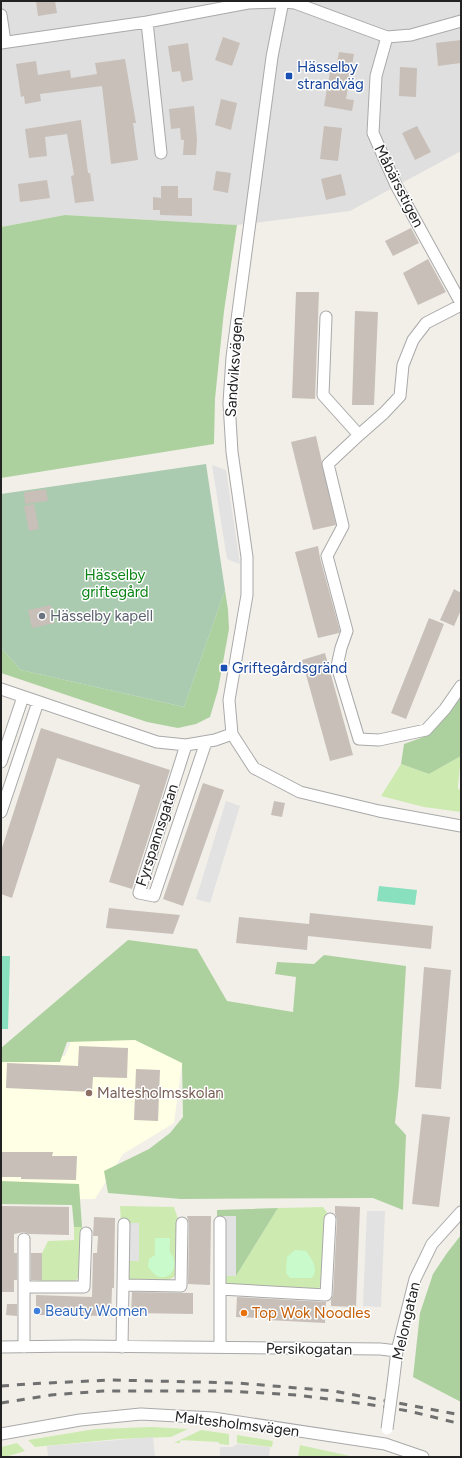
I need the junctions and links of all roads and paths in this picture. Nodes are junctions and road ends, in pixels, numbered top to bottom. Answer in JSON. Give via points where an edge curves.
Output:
{"nodes":[{"id":1,"x":283,"y":2,"type":"edge"},
{"id":2,"x":1,"y":15,"type":"edge"},
{"id":3,"x":461,"y":21,"type":"edge"},
{"id":4,"x":147,"y":22,"type":"junction"},
{"id":5,"x":387,"y":37,"type":"junction"},
{"id":6,"x":3,"y":42,"type":"edge"},
{"id":7,"x":161,"y":153,"type":"dead end"},
{"id":8,"x":461,"y":304,"type":"edge"},
{"id":9,"x":326,"y":317,"type":"dead end"},
{"id":10,"x":359,"y":435,"type":"junction"},
{"id":11,"x":461,"y":686,"type":"edge"},
{"id":12,"x":1,"y":689,"type":"edge"},
{"id":13,"x":23,"y":697,"type":"junction"},
{"id":14,"x":38,"y":702,"type":"junction"},
{"id":15,"x":232,"y":734,"type":"junction"},
{"id":16,"x":206,"y":742,"type":"junction"},
{"id":17,"x":186,"y":745,"type":"junction"},
{"id":18,"x":1,"y":762,"type":"edge"},
{"id":19,"x":1,"y":812,"type":"edge"},
{"id":20,"x":461,"y":826,"type":"edge"},
{"id":21,"x":461,"y":1212,"type":"edge"},
{"id":22,"x":330,"y":1219,"type":"dead end"},
{"id":23,"x":220,"y":1222,"type":"dead end"},
{"id":24,"x":182,"y":1223,"type":"dead end"},
{"id":25,"x":124,"y":1224,"type":"dead end"},
{"id":26,"x":86,"y":1232,"type":"dead end"},
{"id":27,"x":24,"y":1239,"type":"dead end"},
{"id":28,"x":123,"y":1285,"type":"junction"},
{"id":29,"x":24,"y":1287,"type":"junction"},
{"id":30,"x":220,"y":1289,"type":"junction"},
{"id":31,"x":1,"y":1347,"type":"edge"},
{"id":32,"x":24,"y":1347,"type":"junction"},
{"id":33,"x":122,"y":1347,"type":"junction"},
{"id":34,"x":220,"y":1347,"type":"junction"},
{"id":35,"x":397,"y":1352,"type":"junction"},
{"id":36,"x":1,"y":1434,"type":"edge"},
{"id":37,"x":385,"y":1444,"type":"junction"},
{"id":38,"x":423,"y":1457,"type":"edge"}],
"edges":[{"from":1,"to":4,"type":"street","via":[[248,3]]},
{"from":1,"to":5,"type":"street","via":[[295,3]]},
{"from":1,"to":15,"type":"street","name":"Sandviksvägen","via":[[272,57],[232,357],[229,403],[232,452],[247,557],[247,595],[229,700]]},
{"from":2,"to":6,"type":"street"},
{"from":3,"to":5,"type":"street","via":[[411,35]]},
{"from":4,"to":6,"type":"street"},
{"from":4,"to":7,"type":"street"},
{"from":5,"to":8,"type":"street","name":"Måbärsstigen","via":[[376,76],[373,133],[396,185]]},
{"from":8,"to":10,"type":"street","name":"Måbärsstigen","via":[[426,323],[413,340],[403,365],[400,396]]},
{"from":9,"to":10,"type":"street","via":[[323,395]]},
{"from":10,"to":11,"type":"street","name":"Måbärsstigen","via":[[328,464],[343,526],[327,556],[347,631],[337,666],[359,739],[379,740],[426,730]]},
{"from":12,"to":13,"type":"street"},
{"from":13,"to":14,"type":"street"},
{"from":13,"to":18,"type":"street"},
{"from":14,"to":17,"type":"street","via":[[157,742]]},
{"from":14,"to":19,"type":"street"},
{"from":15,"to":16,"type":"street"},
{"from":15,"to":20,"type":"street","via":[[254,768],[300,792],[379,811]]},
{"from":16,"to":17,"type":"street"},
{"from":16,"to":17,"type":"street","name":"Fyrspannsgatan","via":[[154,896],[139,893]]},
{"from":21,"to":35,"type":"street","name":"Melongatan","via":[[432,1244],[415,1279]]},
{"from":22,"to":30,"type":"street","via":[[326,1295]]},
{"from":23,"to":30,"type":"street"},
{"from":24,"to":28,"type":"street","via":[[181,1286]]},
{"from":25,"to":28,"type":"street"},
{"from":26,"to":29,"type":"street","via":[[84,1287]]},
{"from":27,"to":29,"type":"street"},
{"from":28,"to":33,"type":"street"},
{"from":29,"to":32,"type":"street"},
{"from":30,"to":34,"type":"street"},
{"from":31,"to":32,"type":"street","name":"Persikogatan"},
{"from":32,"to":33,"type":"street","name":"Persikogatan"},
{"from":33,"to":34,"type":"street","name":"Persikogatan"},
{"from":34,"to":35,"type":"street","name":"Persikogatan","via":[[380,1349]]},
{"from":35,"to":37,"type":"street","name":"Melongatan","bridge":true},
{"from":36,"to":37,"type":"street","name":"Maltesholmsvägen","via":[[80,1420],[141,1414],[213,1418]]},
{"from":37,"to":38,"type":"street","name":"Maltesholmsvägen"}]}
